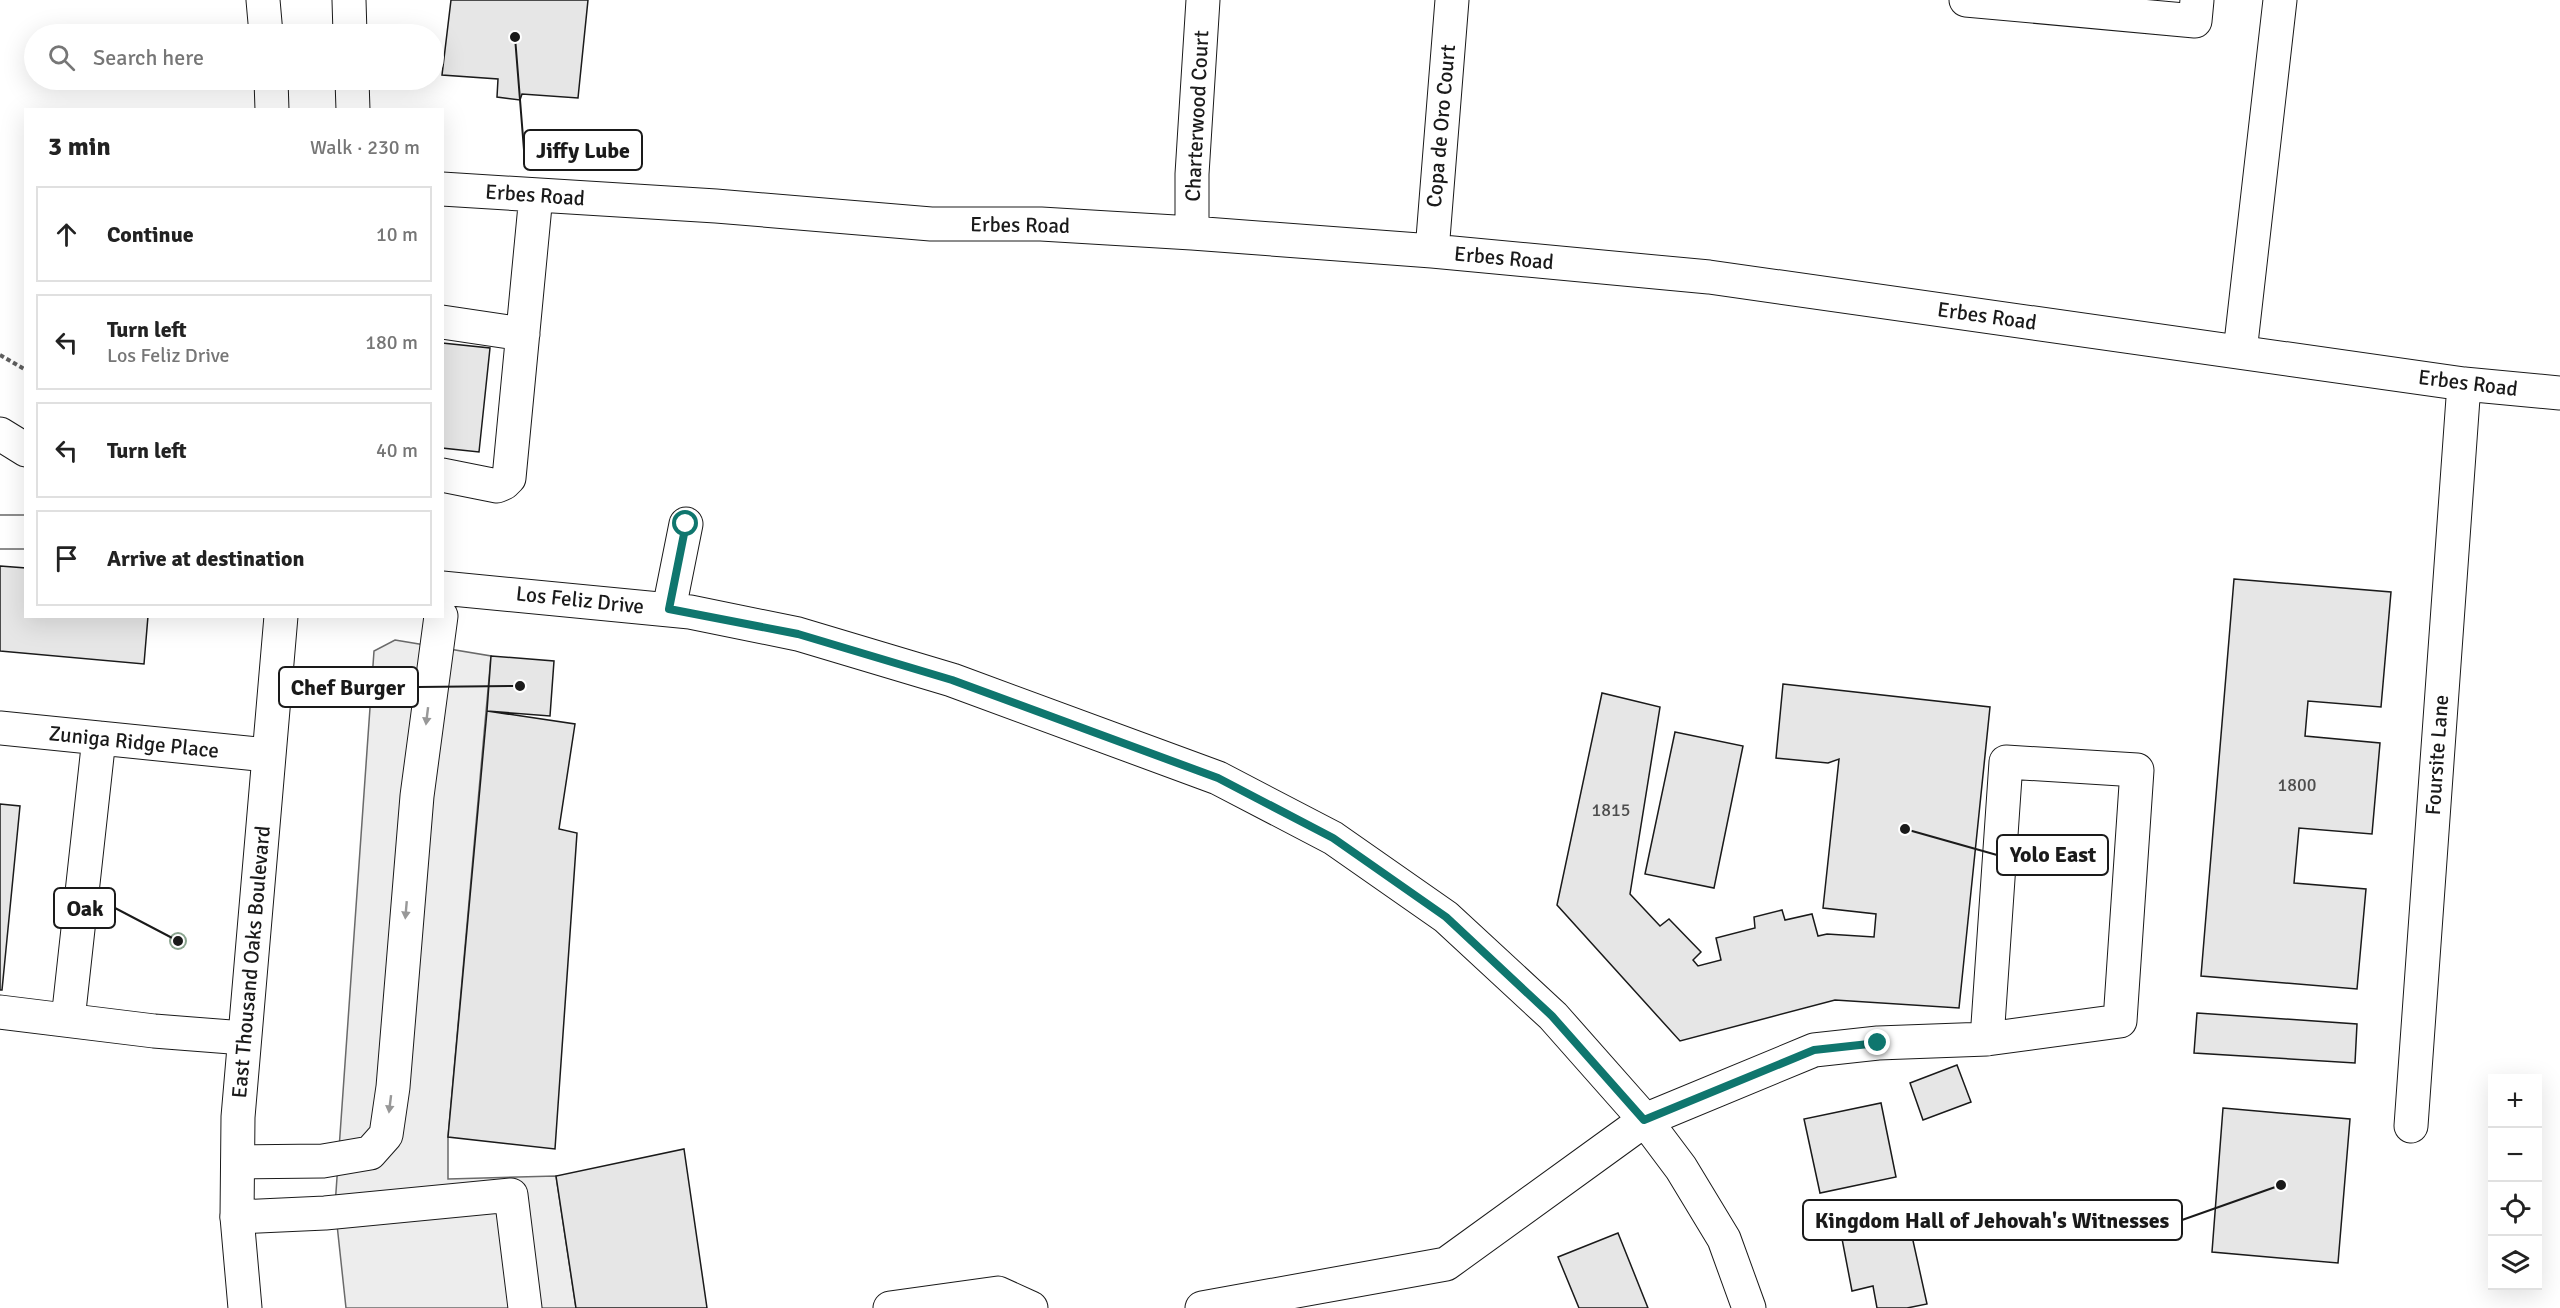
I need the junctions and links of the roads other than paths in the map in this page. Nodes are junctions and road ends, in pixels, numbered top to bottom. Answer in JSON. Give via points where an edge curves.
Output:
{"nodes":[{"id":1,"x":263,"y":0,"type":"edge"},
{"id":2,"x":349,"y":0,"type":"edge"},
{"id":3,"x":1203,"y":0,"type":"edge"},
{"id":4,"x":1452,"y":0,"type":"edge"},
{"id":5,"x":1966,"y":0,"type":"edge"},
{"id":6,"x":2280,"y":0,"type":"edge"},
{"id":7,"x":2196,"y":10,"type":"edge"},
{"id":8,"x":265,"y":24,"type":"edge"},
{"id":9,"x":350,"y":24,"type":"edge"},
{"id":10,"x":272,"y":90,"type":"edge"},
{"id":11,"x":352,"y":90,"type":"edge"},
{"id":12,"x":273,"y":108,"type":"edge"},
{"id":13,"x":353,"y":108,"type":"edge"},
{"id":14,"x":444,"y":189,"type":"edge"},
{"id":15,"x":536,"y":195,"type":"junction"},
{"id":16,"x":1192,"y":233,"type":"junction"},
{"id":17,"x":1432,"y":251,"type":"junction"},
{"id":18,"x":444,"y":322,"type":"edge"},
{"id":19,"x":523,"y":334,"type":"junction"},
{"id":20,"x":2240,"y":352,"type":"junction"},
{"id":21,"x":2464,"y":384,"type":"junction"},
{"id":22,"x":2560,"y":393,"type":"edge"},
{"id":23,"x":0,"y":434,"type":"edge"},
{"id":24,"x":24,"y":449,"type":"edge"},
{"id":25,"x":444,"y":475,"type":"edge"},
{"id":26,"x":686,"y":524,"type":"dead end"},
{"id":27,"x":0,"y":532,"type":"edge"},
{"id":28,"x":24,"y":532,"type":"edge"},
{"id":29,"x":444,"y":600,"type":"edge"},
{"id":30,"x":669,"y":609,"type":"junction"},
{"id":31,"x":281,"y":618,"type":"edge"},
{"id":32,"x":441,"y":618,"type":"edge"},
{"id":33,"x":0,"y":728,"type":"edge"},
{"id":34,"x":99,"y":738,"type":"junction"},
{"id":35,"x":267,"y":755,"type":"junction"},
{"id":36,"x":0,"y":1012,"type":"edge"},
{"id":37,"x":68,"y":1020,"type":"junction"},
{"id":38,"x":244,"y":1038,"type":"junction"},
{"id":39,"x":1986,"y":1039,"type":"junction"},
{"id":40,"x":1644,"y":1120,"type":"junction"},
{"id":41,"x":2411,"y":1126,"type":"dead end"},
{"id":42,"x":238,"y":1162,"type":"junction"},
{"id":43,"x":237,"y":1217,"type":"junction"},
{"id":44,"x":245,"y":1308,"type":"edge"},
{"id":45,"x":525,"y":1308,"type":"edge"},
{"id":46,"x":890,"y":1308,"type":"edge"},
{"id":47,"x":1031,"y":1308,"type":"edge"},
{"id":48,"x":1202,"y":1308,"type":"edge"},
{"id":49,"x":1749,"y":1308,"type":"edge"}],
"edges":[{"from":1,"to":8,"type":"street"},
{"from":2,"to":9,"type":"street"},
{"from":3,"to":16,"type":"street","name":"Charterwood Court"},
{"from":4,"to":17,"type":"street","name":"Copa de Oro Court"},
{"from":5,"to":7,"type":"street"},
{"from":6,"to":20,"type":"street"},
{"from":10,"to":12,"type":"street"},
{"from":11,"to":13,"type":"street"},
{"from":14,"to":15,"type":"street","name":"Erbes Road"},
{"from":15,"to":16,"type":"street","name":"Erbes Road","via":[[931,224],[1041,224]]},
{"from":15,"to":19,"type":"street"},
{"from":16,"to":17,"type":"street","name":"Erbes Road"},
{"from":17,"to":20,"type":"street","name":"Erbes Road","via":[[1709,277]]},
{"from":18,"to":19,"type":"street"},
{"from":19,"to":25,"type":"street","via":[[509,478],[496,486]]},
{"from":20,"to":21,"type":"street","name":"Erbes Road"},
{"from":21,"to":22,"type":"street","name":"Erbes Road"},
{"from":21,"to":41,"type":"street","name":"Foursite Lane"},
{"from":23,"to":24,"type":"street"},
{"from":26,"to":30,"type":"street"},
{"from":27,"to":28,"type":"street"},
{"from":29,"to":30,"type":"street","name":"Los Feliz Drive"},
{"from":30,"to":40,"type":"street","name":"Los Feliz Drive","via":[[798,634],[952,680],[1218,778],[1333,838],[1446,917],[1552,1016]]},
{"from":31,"to":35,"type":"street","name":"East Thousand Oaks Boulevard"},
{"from":32,"to":42,"type":"street","one_way":true,"via":[[417,796],[387,1135],[370,1153],[323,1161]]},
{"from":33,"to":34,"type":"street","name":"Zuniga Ridge Place"},
{"from":34,"to":35,"type":"street","name":"Zuniga Ridge Place"},
{"from":34,"to":37,"type":"street"},
{"from":35,"to":38,"type":"street","name":"East Thousand Oaks Boulevard"},
{"from":36,"to":37,"type":"street"},
{"from":37,"to":38,"type":"street"},
{"from":38,"to":42,"type":"street","name":"East Thousand Oaks Boulevard"},
{"from":39,"to":39,"type":"street","via":[[2120,1021],[2137,770],[2006,762]]},
{"from":39,"to":40,"type":"street","via":[[1814,1050]]},
{"from":40,"to":48,"type":"street","via":[[1446,1264]]},
{"from":40,"to":49,"type":"street","name":"Los Feliz Drive","via":[[1682,1168],[1724,1239]]},
{"from":42,"to":43,"type":"street","name":"East Thousand Oaks Boulevard"},
{"from":43,"to":44,"type":"street","name":"East Thousand Oaks Boulevard"},
{"from":43,"to":45,"type":"street","via":[[325,1213],[511,1195]]},
{"from":46,"to":47,"type":"street","via":[[998,1293]]}]}
